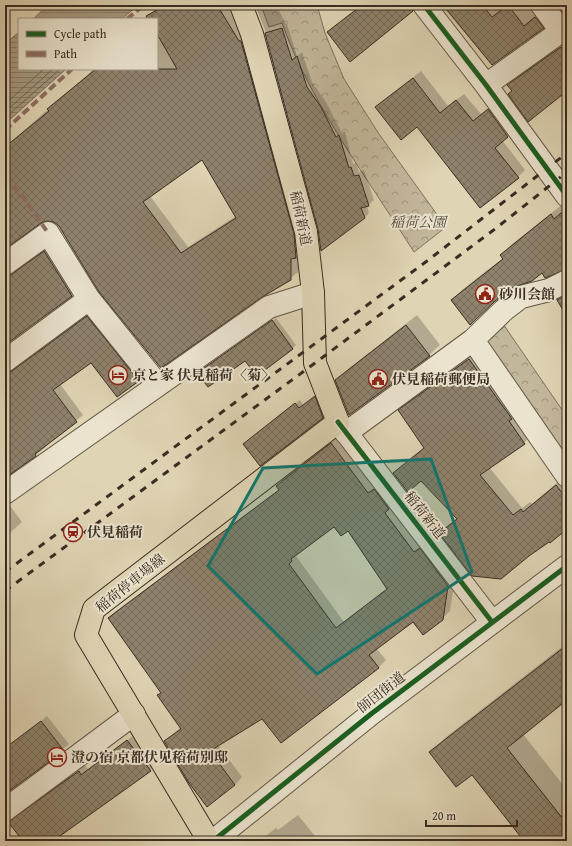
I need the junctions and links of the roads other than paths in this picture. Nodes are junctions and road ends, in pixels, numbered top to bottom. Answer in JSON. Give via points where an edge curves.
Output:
{"nodes":[{"id":1,"x":241,"y":5,"type":"edge"},
{"id":2,"x":424,"y":5,"type":"edge"},
{"id":3,"x":542,"y":5,"type":"edge"},
{"id":4,"x":564,"y":29,"type":"edge"},
{"id":5,"x":486,"y":85,"type":"junction"},
{"id":6,"x":567,"y":196,"type":"edge"},
{"id":7,"x":5,"y":264,"type":"edge"},
{"id":8,"x":567,"y":281,"type":"edge"},
{"id":9,"x":313,"y":294,"type":"junction"},
{"id":10,"x":89,"y":299,"type":"junction"},
{"id":11,"x":473,"y":340,"type":"junction"},
{"id":12,"x":5,"y":361,"type":"edge"},
{"id":13,"x":158,"y":385,"type":"junction"},
{"id":14,"x":342,"y":428,"type":"junction"},
{"id":15,"x":567,"y":476,"type":"edge"},
{"id":16,"x":5,"y":493,"type":"edge"},
{"id":17,"x":567,"y":566,"type":"edge"},
{"id":18,"x":492,"y":622,"type":"junction"},
{"id":19,"x":134,"y":714,"type":"junction"},
{"id":20,"x":5,"y":810,"type":"edge"},
{"id":21,"x":209,"y":841,"type":"edge"},
{"id":22,"x":213,"y":841,"type":"edge"}],
"edges":[{"from":1,"to":9,"type":"main road","name":"稲荷新道","via":[[252,34],[306,232]]},
{"from":2,"to":5,"type":"street"},
{"from":3,"to":4,"type":"street"},
{"from":4,"to":5,"type":"street"},
{"from":5,"to":6,"type":"street"},
{"from":7,"to":10,"type":"street","via":[[48,233]]},
{"from":8,"to":11,"type":"street","via":[[549,290],[522,297],[504,310]]},
{"from":9,"to":13,"type":"street","via":[[269,307]]},
{"from":9,"to":14,"type":"main road","name":"稲荷新道","via":[[315,363]]},
{"from":10,"to":12,"type":"street"},
{"from":10,"to":13,"type":"street"},
{"from":11,"to":14,"type":"street"},
{"from":11,"to":15,"type":"street"},
{"from":13,"to":16,"type":"street"},
{"from":14,"to":18,"type":"street","name":"稲荷新道"},
{"from":14,"to":19,"type":"main road","name":"稲荷停車場線","via":[[94,609],[86,635]]},
{"from":17,"to":18,"type":"street","name":"師団街道"},
{"from":18,"to":22,"type":"street","name":"師団街道","via":[[371,714]]},
{"from":19,"to":20,"type":"street"},
{"from":19,"to":21,"type":"main road","name":"稲荷停車場線"}]}
